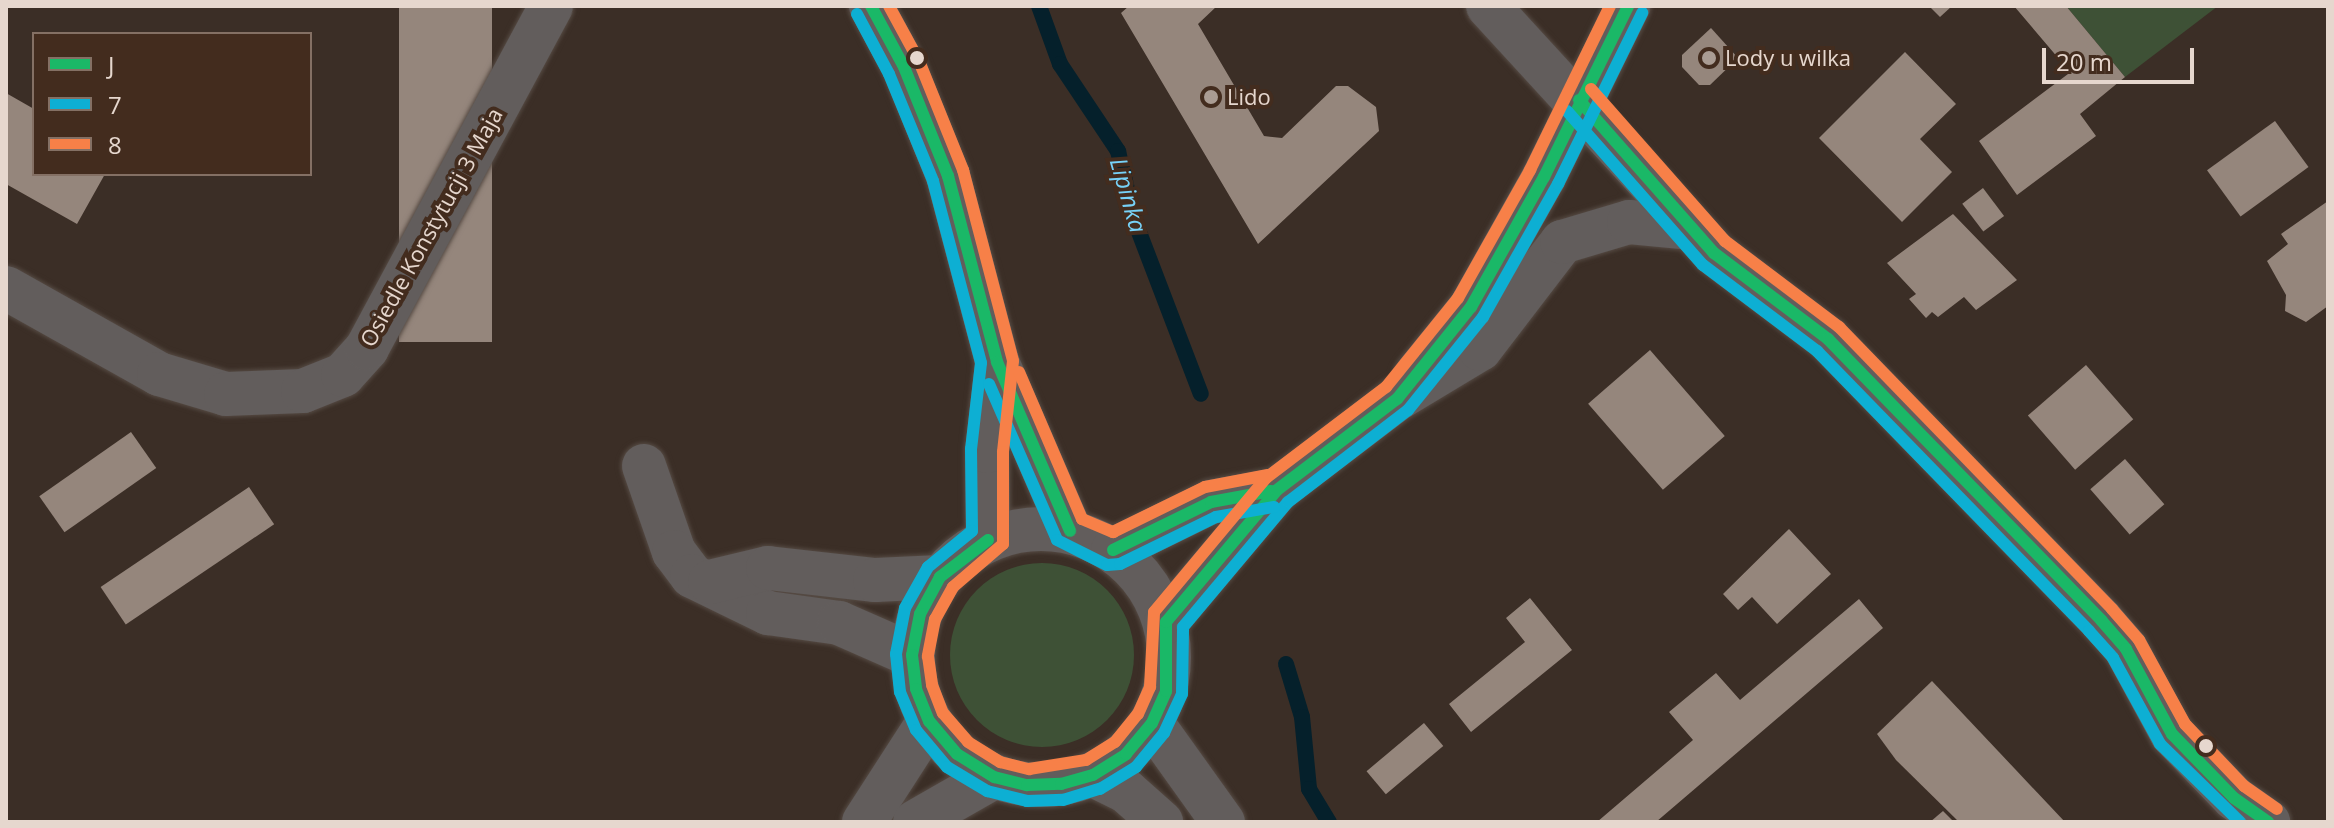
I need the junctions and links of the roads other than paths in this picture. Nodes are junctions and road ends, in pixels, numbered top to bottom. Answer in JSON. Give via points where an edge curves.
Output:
{"nodes":[{"id":1,"x":551,"y":6,"type":"edge"},
{"id":2,"x":871,"y":6,"type":"edge"},
{"id":3,"x":1488,"y":6,"type":"edge"},
{"id":4,"x":1628,"y":6,"type":"edge"},
{"id":5,"x":1579,"y":100,"type":"junction"},
{"id":6,"x":1690,"y":228,"type":"junction"},
{"id":7,"x":6,"y":288,"type":"edge"},
{"id":8,"x":997,"y":362,"type":"junction"},
{"id":9,"x":1397,"y":399,"type":"junction"},
{"id":10,"x":644,"y":466,"type":"dead end"},
{"id":11,"x":1277,"y":490,"type":"junction"},
{"id":12,"x":1070,"y":531,"type":"junction"},
{"id":13,"x":988,"y":540,"type":"junction"},
{"id":14,"x":1113,"y":550,"type":"junction"},
{"id":15,"x":940,"y":577,"type":"junction"},
{"id":16,"x":710,"y":582,"type":"junction"},
{"id":17,"x":1166,"y":622,"type":"junction"},
{"id":18,"x":912,"y":655,"type":"junction"},
{"id":19,"x":929,"y":721,"type":"junction"},
{"id":20,"x":1152,"y":723,"type":"junction"},
{"id":21,"x":1093,"y":775,"type":"junction"},
{"id":22,"x":994,"y":777,"type":"junction"},
{"id":23,"x":864,"y":822,"type":"edge"},
{"id":24,"x":915,"y":822,"type":"edge"},
{"id":25,"x":1161,"y":822,"type":"edge"},
{"id":26,"x":1223,"y":822,"type":"edge"},
{"id":27,"x":2268,"y":822,"type":"edge"}],
"edges":[{"from":1,"to":7,"type":"street","name":"Osiedle Konstytucji 3 Maja","via":[[367,348],[343,375],[303,391],[226,394],[159,374]]},
{"from":2,"to":8,"type":"street","via":[[904,67],[948,176]]},
{"from":3,"to":5,"type":"street"},
{"from":4,"to":5,"type":"street"},
{"from":5,"to":6,"type":"street"},
{"from":5,"to":9,"type":"street","via":[[1544,177],[1471,307]]},
{"from":6,"to":9,"type":"street","via":[[1629,222],[1562,242],[1480,349]]},
{"from":6,"to":27,"type":"street","via":[[1741,277],[1828,339],[2126,649],[2172,734],[2234,798]]},
{"from":8,"to":12,"type":"street"},
{"from":8,"to":13,"type":"street","via":[[987,451]]},
{"from":9,"to":11,"type":"street"},
{"from":10,"to":16,"type":"street","via":[[674,552],[692,576]]},
{"from":11,"to":14,"type":"street","via":[[1211,502]]},
{"from":11,"to":17,"type":"street"},
{"from":12,"to":13,"type":"street","via":[[1028,529]]},
{"from":12,"to":14,"type":"street"},
{"from":13,"to":15,"type":"street"},
{"from":14,"to":17,"type":"street","via":[[1145,582]]},
{"from":15,"to":16,"type":"street","via":[[875,580],[768,568]]},
{"from":15,"to":18,"type":"street","via":[[920,614]]},
{"from":16,"to":18,"type":"street","via":[[768,613],[839,623]]},
{"from":17,"to":20,"type":"street","via":[[1166,691]]},
{"from":18,"to":19,"type":"street","via":[[916,689]]},
{"from":19,"to":22,"type":"street","via":[[957,754]]},
{"from":19,"to":23,"type":"street"},
{"from":20,"to":21,"type":"street","via":[[1126,754]]},
{"from":20,"to":26,"type":"street"},
{"from":21,"to":22,"type":"street","via":[[1061,784],[1027,785]]},
{"from":21,"to":25,"type":"street","via":[[1126,791]]},
{"from":22,"to":24,"type":"street"}]}
